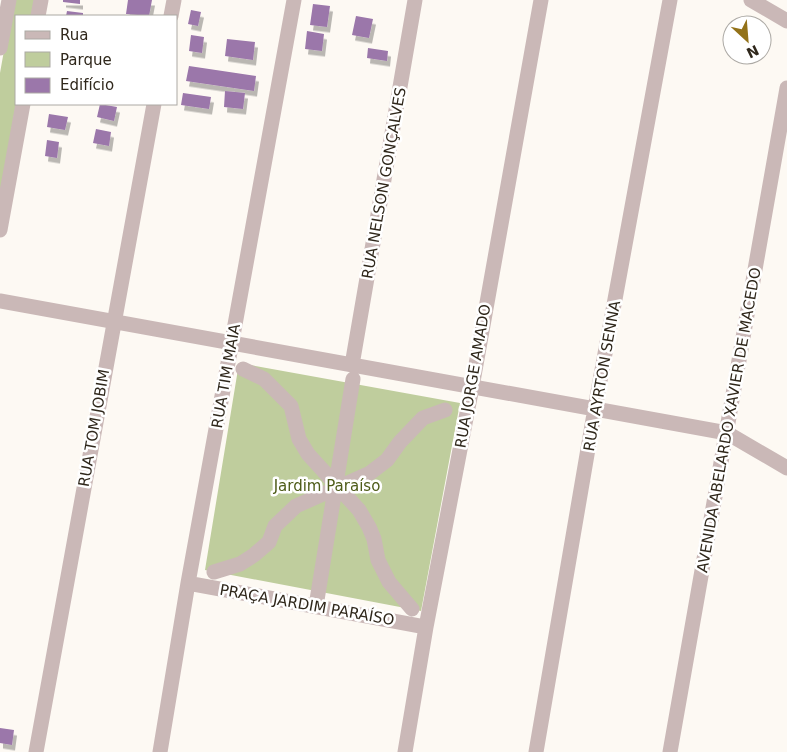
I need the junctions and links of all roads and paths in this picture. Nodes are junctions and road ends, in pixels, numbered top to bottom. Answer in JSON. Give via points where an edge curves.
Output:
{"nodes":[{"id":1,"x":8,"y":0,"type":"edge"},
{"id":2,"x":41,"y":0,"type":"edge"},
{"id":3,"x":174,"y":0,"type":"edge"},
{"id":4,"x":294,"y":0,"type":"edge"},
{"id":5,"x":415,"y":0,"type":"edge"},
{"id":6,"x":541,"y":0,"type":"edge"},
{"id":7,"x":670,"y":0,"type":"edge"},
{"id":8,"x":751,"y":0,"type":"edge"},
{"id":9,"x":38,"y":15,"type":"edge"},
{"id":10,"x":171,"y":15,"type":"edge"},
{"id":11,"x":787,"y":21,"type":"edge"},
{"id":12,"x":0,"y":48,"type":"edge"},
{"id":13,"x":787,"y":88,"type":"edge"},
{"id":14,"x":22,"y":105,"type":"edge"},
{"id":15,"x":154,"y":105,"type":"edge"},
{"id":16,"x":0,"y":230,"type":"edge"},
{"id":17,"x":0,"y":301,"type":"edge"},
{"id":18,"x":113,"y":322,"type":"junction"},
{"id":19,"x":232,"y":343,"type":"junction"},
{"id":20,"x":243,"y":369,"type":"dead end"},
{"id":21,"x":352,"y":372,"type":"junction"},
{"id":22,"x":472,"y":387,"type":"junction"},
{"id":23,"x":595,"y":408,"type":"junction"},
{"id":24,"x":445,"y":410,"type":"dead end"},
{"id":25,"x":727,"y":433,"type":"junction"},
{"id":26,"x":787,"y":468,"type":"edge"},
{"id":27,"x":336,"y":488,"type":"junction"},
{"id":28,"x":214,"y":572,"type":"dead end"},
{"id":29,"x":188,"y":583,"type":"junction"},
{"id":30,"x":316,"y":606,"type":"junction"},
{"id":31,"x":412,"y":610,"type":"dead end"},
{"id":32,"x":426,"y":627,"type":"junction"},
{"id":33,"x":36,"y":752,"type":"edge"},
{"id":34,"x":160,"y":752,"type":"edge"},
{"id":35,"x":406,"y":752,"type":"edge"},
{"id":36,"x":536,"y":752,"type":"edge"},
{"id":37,"x":670,"y":752,"type":"edge"}],
"edges":[{"from":1,"to":12,"type":"street"},
{"from":2,"to":9,"type":"street"},
{"from":3,"to":10,"type":"street"},
{"from":4,"to":19,"type":"street","name":"RUA TIM MAIA"},
{"from":5,"to":21,"type":"street","name":"RUA NELSON GONÇALVES"},
{"from":6,"to":22,"type":"street","name":"RUA JORGE AMADO"},
{"from":7,"to":23,"type":"street","name":"RUA AYRTON SENNA"},
{"from":8,"to":11,"type":"street"},
{"from":13,"to":25,"type":"street","name":"AVENIDA ABELARDO XAVIER DE MACEDO"},
{"from":14,"to":16,"type":"street"},
{"from":15,"to":18,"type":"street","name":"RUA TOM JOBIM"},
{"from":17,"to":18,"type":"street"},
{"from":18,"to":19,"type":"street"},
{"from":18,"to":33,"type":"street","name":"RUA TOM JOBIM"},
{"from":19,"to":21,"type":"street"},
{"from":19,"to":29,"type":"street","name":"RUA TIM MAIA"},
{"from":20,"to":27,"type":"street","via":[[264,378],[291,406],[299,439]]},
{"from":21,"to":22,"type":"street"},
{"from":21,"to":27,"type":"street","name":"RUA NELSON GONÇALVES"},
{"from":22,"to":23,"type":"street"},
{"from":22,"to":32,"type":"street","name":"RUA JORGE AMADO"},
{"from":23,"to":25,"type":"street"},
{"from":23,"to":36,"type":"street","name":"RUA AYRTON SENNA"},
{"from":24,"to":27,"type":"street","via":[[423,418],[387,460],[370,473]]},
{"from":25,"to":26,"type":"street"},
{"from":25,"to":37,"type":"street","name":"AVENIDA ABELARDO XAVIER DE MACEDO"},
{"from":27,"to":28,"type":"street","via":[[296,506],[275,526],[269,542],[254,555],[240,564]]},
{"from":27,"to":30,"type":"street","name":"RUA NELSON GONÇALVES"},
{"from":27,"to":31,"type":"street","via":[[359,510],[374,538],[378,560],[389,582]]},
{"from":29,"to":30,"type":"street","name":"PRAÇA JARDIM PARAÍSO"},
{"from":29,"to":34,"type":"street","name":"RUA TIM MAIA"},
{"from":30,"to":32,"type":"street","name":"PRAÇA JARDIM PARAÍSO"},
{"from":32,"to":35,"type":"street","name":"RUA JORGE AMADO"}]}
